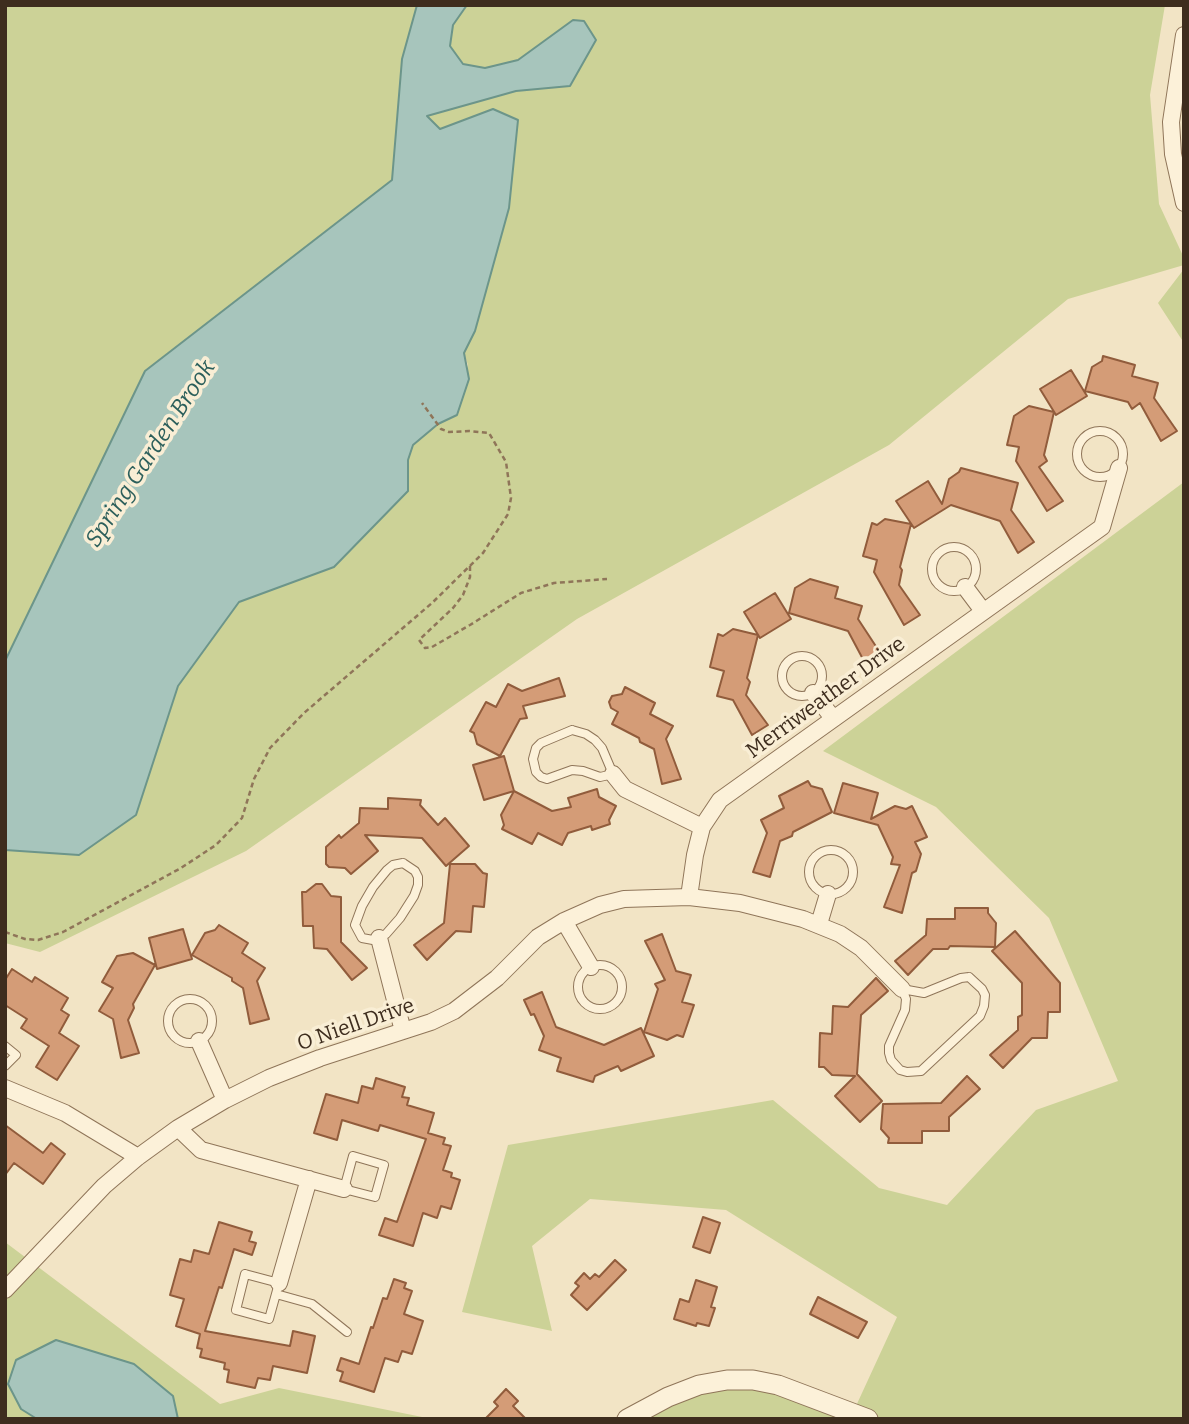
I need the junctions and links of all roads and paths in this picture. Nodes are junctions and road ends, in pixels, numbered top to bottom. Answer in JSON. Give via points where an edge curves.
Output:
{"nodes":[{"id":1,"x":1184,"y":35,"type":"edge"},
{"id":2,"x":1184,"y":203,"type":"edge"},
{"id":3,"x":422,"y":403,"type":"dead end"},
{"id":4,"x":1119,"y":468,"type":"junction"},
{"id":5,"x":470,"y":566,"type":"junction"},
{"id":6,"x":607,"y":579,"type":"dead end"},
{"id":7,"x":965,"y":587,"type":"junction"},
{"id":8,"x":983,"y":611,"type":"junction"},
{"id":9,"x":813,"y":693,"type":"junction"},
{"id":10,"x":833,"y":718,"type":"junction"},
{"id":11,"x":612,"y":774,"type":"junction"},
{"id":12,"x":702,"y":827,"type":"junction"},
{"id":13,"x":828,"y":894,"type":"junction"},
{"id":14,"x":689,"y":897,"type":"junction"},
{"id":15,"x":564,"y":921,"type":"junction"},
{"id":16,"x":819,"y":924,"type":"junction"},
{"id":17,"x":5,"y":932,"type":"edge"},
{"id":18,"x":379,"y":938,"type":"junction"},
{"id":19,"x":591,"y":967,"type":"junction"},
{"id":20,"x":902,"y":989,"type":"junction"},
{"id":21,"x":403,"y":1031,"type":"junction"},
{"id":22,"x":199,"y":1041,"type":"junction"},
{"id":23,"x":5,"y":1046,"type":"edge"},
{"id":24,"x":5,"y":1066,"type":"edge"},
{"id":25,"x":5,"y":1088,"type":"edge"},
{"id":26,"x":225,"y":1100,"type":"junction"},
{"id":27,"x":178,"y":1128,"type":"junction"},
{"id":28,"x":138,"y":1157,"type":"junction"},
{"id":29,"x":309,"y":1179,"type":"junction"},
{"id":30,"x":344,"y":1189,"type":"junction"},
{"id":31,"x":277,"y":1289,"type":"junction"},
{"id":32,"x":5,"y":1290,"type":"edge"},
{"id":33,"x":347,"y":1332,"type":"dead end"},
{"id":34,"x":627,"y":1419,"type":"edge"},
{"id":35,"x":868,"y":1419,"type":"edge"}],
"edges":[{"from":1,"to":2,"type":"street","via":[[1171,122]]},
{"from":3,"to":5,"type":"path","via":[[441,429],[489,433],[506,462],[511,498],[508,514]]},
{"from":4,"to":4,"type":"lane","via":[[1119,442],[1101,431],[1084,437],[1076,453],[1083,470],[1095,477]]},
{"from":4,"to":8,"type":"street","name":"Merriweather Drive","via":[[1102,527]]},
{"from":5,"to":6,"type":"path","via":[[463,595],[419,640],[425,648],[521,593],[554,583]]},
{"from":5,"to":17,"type":"path","via":[[270,748],[242,818],[216,845],[63,932],[38,940]]},
{"from":7,"to":7,"type":"lane","via":[[975,574],[974,560],[961,548],[942,550],[932,563],[937,584],[954,591]]},
{"from":7,"to":8,"type":"street"},
{"from":8,"to":10,"type":"street","name":"Merriweather Drive"},
{"from":9,"to":9,"type":"lane","via":[[797,695],[788,689],[783,673],[790,660],[805,656],[817,663],[822,680]]},
{"from":9,"to":10,"type":"street"},
{"from":10,"to":12,"type":"street","name":"Merriweather Drive","via":[[720,800]]},
{"from":11,"to":11,"type":"lane","via":[[602,748],[579,731],[541,743],[533,754],[536,772],[547,779],[572,770]]},
{"from":11,"to":12,"type":"street","via":[[625,789]]},
{"from":12,"to":14,"type":"street"},
{"from":13,"to":13,"type":"lane","via":[[842,892],[853,878],[850,860],[831,850],[815,858],[809,871],[815,887]]},
{"from":13,"to":16,"type":"street"},
{"from":14,"to":15,"type":"street","name":"O Niell Drive","via":[[624,899]]},
{"from":14,"to":16,"type":"street","name":"O Niell Drive","via":[[740,903]]},
{"from":15,"to":19,"type":"street"},
{"from":15,"to":21,"type":"street","name":"O Niell Drive","via":[[538,937],[475,997],[431,1022]]},
{"from":16,"to":20,"type":"street","name":"O Niell Drive","via":[[861,948]]},
{"from":18,"to":18,"type":"lane","via":[[400,918],[418,885],[418,877],[403,863],[393,865],[373,887],[355,925],[368,940]]},
{"from":18,"to":21,"type":"street"},
{"from":19,"to":19,"type":"lane","via":[[578,986],[584,1002],[596,1009],[614,1005],[622,989],[617,972]]},
{"from":20,"to":20,"type":"lane","via":[[905,1010],[889,1053],[901,1070],[914,1073],[980,1016],[985,995],[969,977],[924,993]]},
{"from":21,"to":26,"type":"street","name":"O Niell Drive","via":[[320,1058]]},
{"from":22,"to":22,"type":"lane","via":[[211,1027],[211,1016],[204,1004],[186,999],[171,1009],[168,1027],[183,1042]]},
{"from":22,"to":26,"type":"street"},
{"from":23,"to":24,"type":"lane","via":[[16,1055]]},
{"from":25,"to":28,"type":"street","via":[[65,1113]]},
{"from":26,"to":27,"type":"street","name":"O Niell Drive"},
{"from":27,"to":28,"type":"street","name":"O Niell Drive"},
{"from":27,"to":29,"type":"street","via":[[201,1150]]},
{"from":28,"to":32,"type":"street","name":"O Niell Drive","via":[[81,1209]]},
{"from":29,"to":30,"type":"street"},
{"from":29,"to":31,"type":"street"},
{"from":30,"to":30,"type":"lane","via":[[353,1156],[384,1165],[375,1197]]},
{"from":31,"to":31,"type":"lane","via":[[268,1319],[236,1310],[245,1274]]},
{"from":31,"to":33,"type":"lane","via":[[312,1304]]},
{"from":34,"to":35,"type":"street","via":[[668,1397],[727,1380],[778,1385]]}]}
